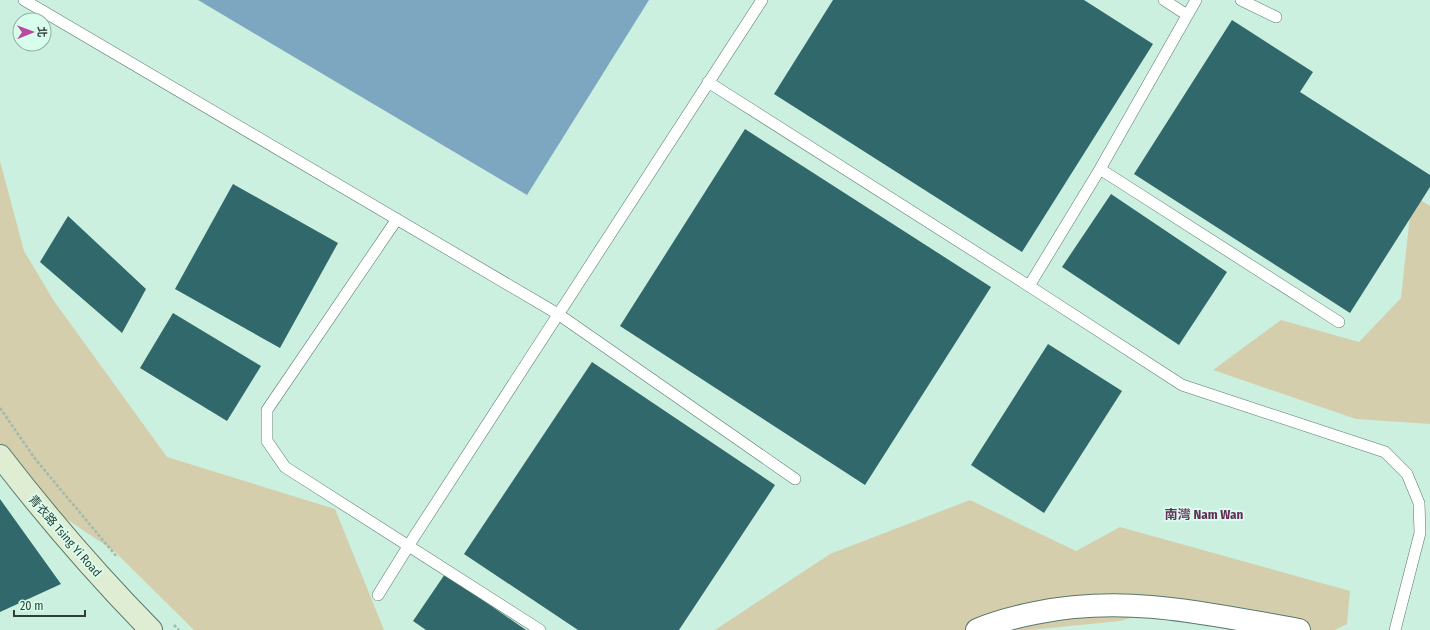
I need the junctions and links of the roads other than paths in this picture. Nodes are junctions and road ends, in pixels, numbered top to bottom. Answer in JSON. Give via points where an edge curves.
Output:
{"nodes":[{"id":1,"x":24,"y":0,"type":"edge"},
{"id":2,"x":762,"y":0,"type":"edge"},
{"id":3,"x":1164,"y":0,"type":"edge"},
{"id":4,"x":1196,"y":0,"type":"edge"},
{"id":5,"x":1241,"y":0,"type":"edge"},
{"id":6,"x":1187,"y":15,"type":"junction"},
{"id":7,"x":1276,"y":17,"type":"dead end"},
{"id":8,"x":708,"y":82,"type":"junction"},
{"id":9,"x":1100,"y":169,"type":"junction"},
{"id":10,"x":396,"y":219,"type":"junction"},
{"id":11,"x":1029,"y":286,"type":"junction"},
{"id":12,"x":558,"y":314,"type":"junction"},
{"id":13,"x":1339,"y":322,"type":"dead end"},
{"id":14,"x":0,"y":456,"type":"edge"},
{"id":15,"x":794,"y":479,"type":"dead end"},
{"id":16,"x":408,"y":546,"type":"junction"},
{"id":17,"x":378,"y":596,"type":"dead end"},
{"id":18,"x":151,"y":630,"type":"edge"},
{"id":19,"x":540,"y":630,"type":"edge"},
{"id":20,"x":977,"y":630,"type":"edge"},
{"id":21,"x":1299,"y":630,"type":"edge"},
{"id":22,"x":1395,"y":630,"type":"edge"}],
"edges":[{"from":1,"to":10,"type":"lane"},
{"from":2,"to":8,"type":"lane"},
{"from":3,"to":6,"type":"lane"},
{"from":4,"to":6,"type":"lane"},
{"from":5,"to":7,"type":"lane"},
{"from":6,"to":9,"type":"lane"},
{"from":8,"to":11,"type":"lane"},
{"from":8,"to":12,"type":"lane"},
{"from":9,"to":11,"type":"lane"},
{"from":9,"to":13,"type":"lane"},
{"from":10,"to":12,"type":"lane"},
{"from":10,"to":16,"type":"lane","via":[[267,410],[267,441],[285,467]]},
{"from":11,"to":22,"type":"lane","via":[[1182,385],[1385,452],[1407,474],[1419,503],[1420,532]]},
{"from":12,"to":15,"type":"lane"},
{"from":12,"to":16,"type":"lane"},
{"from":14,"to":18,"type":"main road","name":"青衣路 Tsing Yi Road","via":[[70,543]]},
{"from":16,"to":17,"type":"lane"},
{"from":16,"to":19,"type":"lane"},
{"from":20,"to":21,"type":"street","via":[[1014,617],[1047,611],[1121,604],[1194,611]]}]}
